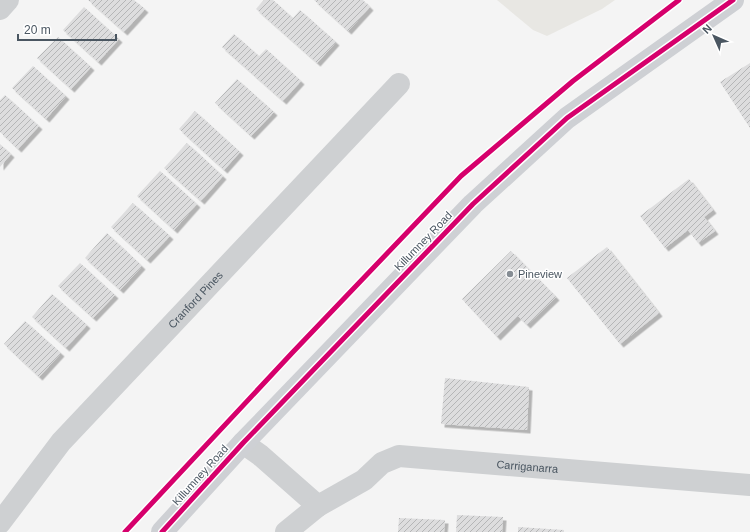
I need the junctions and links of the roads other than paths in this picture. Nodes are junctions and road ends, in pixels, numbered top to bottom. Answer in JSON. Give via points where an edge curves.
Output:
{"nodes":[{"id":1,"x":8,"y":0,"type":"edge"},
{"id":2,"x":732,"y":0,"type":"edge"},
{"id":3,"x":0,"y":9,"type":"edge"},
{"id":4,"x":399,"y":84,"type":"dead end"},
{"id":5,"x":243,"y":443,"type":"junction"},
{"id":6,"x":750,"y":485,"type":"edge"},
{"id":7,"x":318,"y":506,"type":"junction"},
{"id":8,"x":0,"y":523,"type":"edge"},
{"id":9,"x":162,"y":532,"type":"edge"},
{"id":10,"x":286,"y":532,"type":"edge"}],
"edges":[{"from":1,"to":3,"type":"street"},
{"from":2,"to":5,"type":"street","name":"Killumney Road","via":[[568,118],[460,216]]},
{"from":4,"to":8,"type":"street","name":"Cranford Pines","via":[[61,442]]},
{"from":5,"to":7,"type":"street"},
{"from":5,"to":9,"type":"street","name":"Killumney Road"},
{"from":6,"to":7,"type":"street","name":"Carriganarra","via":[[399,456],[382,463],[364,480]]},
{"from":7,"to":10,"type":"street","name":"Carriganarra"}]}
